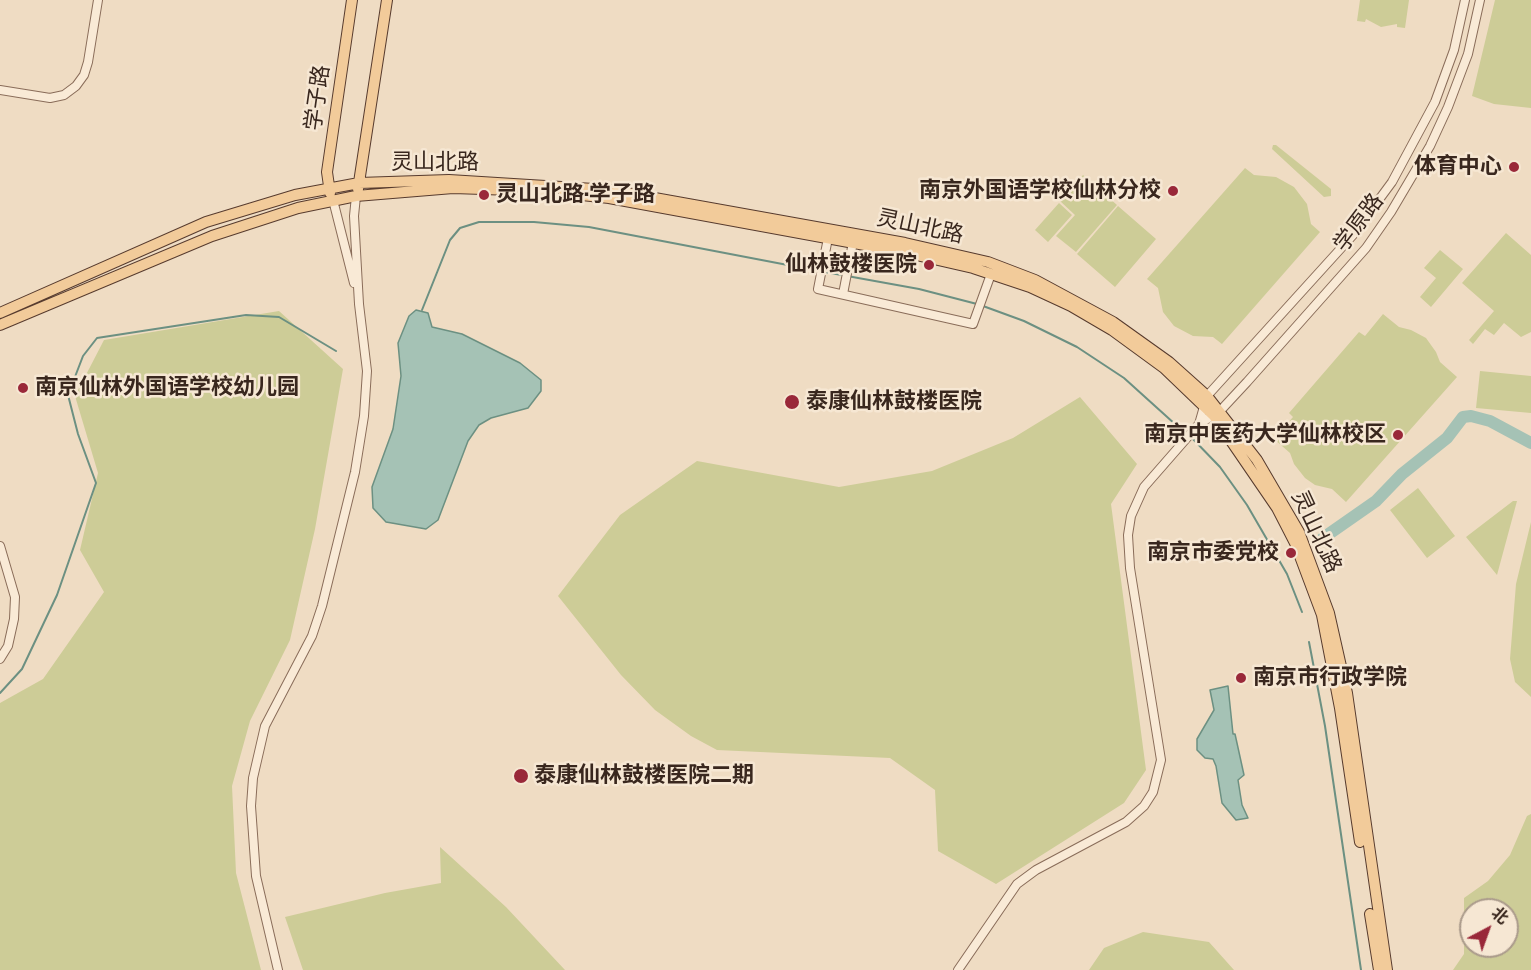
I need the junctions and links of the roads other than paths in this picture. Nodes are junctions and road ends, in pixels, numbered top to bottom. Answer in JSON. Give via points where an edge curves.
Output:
{"nodes":[{"id":1,"x":98,"y":0,"type":"edge"},
{"id":2,"x":352,"y":0,"type":"edge"},
{"id":3,"x":387,"y":0,"type":"edge"},
{"id":4,"x":1465,"y":0,"type":"edge"},
{"id":5,"x":1480,"y":0,"type":"edge"},
{"id":6,"x":0,"y":90,"type":"edge"},
{"id":7,"x":359,"y":183,"type":"junction"},
{"id":8,"x":328,"y":188,"type":"junction"},
{"id":9,"x":356,"y":196,"type":"junction"},
{"id":10,"x":333,"y":200,"type":"junction"},
{"id":11,"x":829,"y":234,"type":"junction"},
{"id":12,"x":854,"y":238,"type":"junction"},
{"id":13,"x":991,"y":274,"type":"junction"},
{"id":14,"x":843,"y":294,"type":"junction"},
{"id":15,"x":359,"y":304,"type":"junction"},
{"id":16,"x":0,"y":313,"type":"edge"},
{"id":17,"x":0,"y":325,"type":"edge"},
{"id":18,"x":1205,"y":401,"type":"junction"},
{"id":19,"x":1217,"y":414,"type":"junction"},
{"id":20,"x":1199,"y":424,"type":"junction"},
{"id":21,"x":0,"y":546,"type":"edge"},
{"id":22,"x":0,"y":659,"type":"edge"},
{"id":23,"x":278,"y":970,"type":"edge"},
{"id":24,"x":958,"y":970,"type":"edge"},
{"id":25,"x":1378,"y":970,"type":"edge"},
{"id":26,"x":1387,"y":970,"type":"edge"}],
"edges":[{"from":1,"to":6,"type":"street","via":[[88,62],[76,86],[64,95],[50,98]]},
{"from":2,"to":8,"type":"main road","name":"学子路","via":[[327,172]]},
{"from":3,"to":7,"type":"main road"},
{"from":4,"to":18,"type":"street","name":"学原路","via":[[1454,50],[1435,102],[1392,182],[1353,235]]},
{"from":5,"to":19,"type":"street","name":"学原路","via":[[1468,54],[1448,107],[1404,191],[1366,248]]},
{"from":7,"to":8,"type":"main road","name":"灵山北路"},
{"from":7,"to":9,"type":"main road"},
{"from":7,"to":11,"type":"main road","name":"灵山北路","via":[[449,180],[610,190]]},
{"from":8,"to":10,"type":"main road","name":"学子路"},
{"from":8,"to":16,"type":"main road","name":"灵山北路","via":[[206,222]]},
{"from":9,"to":10,"type":"main road","name":"灵山北路"},
{"from":9,"to":11,"type":"main road","name":"灵山北路","via":[[453,188],[555,192]]},
{"from":9,"to":15,"type":"street"},
{"from":10,"to":15,"type":"street"},
{"from":10,"to":17,"type":"main road","name":"灵山北路","via":[[212,236]]},
{"from":11,"to":12,"type":"main road","name":"灵山北路"},
{"from":11,"to":14,"type":"street","via":[[819,289]]},
{"from":12,"to":13,"type":"main road","name":"灵山北路"},
{"from":12,"to":14,"type":"street"},
{"from":12,"to":18,"type":"main road","name":"灵山北路","via":[[977,259],[1035,280],[1113,322],[1169,362]]},
{"from":13,"to":14,"type":"street","via":[[973,324]]},
{"from":13,"to":18,"type":"main road","name":"灵山北路","via":[[1030,287],[1112,330]]},
{"from":15,"to":23,"type":"street","via":[[367,371],[355,472],[312,636],[265,726],[253,778],[256,876]]},
{"from":18,"to":19,"type":"main road","name":"灵山北路"},
{"from":18,"to":20,"type":"street","name":"学原路"},
{"from":19,"to":20,"type":"street","name":"学原路"},
{"from":19,"to":25,"type":"main road","name":"灵山北路","via":[[1277,508],[1295,543],[1322,615],[1340,708]]},
{"from":19,"to":26,"type":"main road","name":"灵山北路","via":[[1257,460],[1285,505],[1316,573],[1329,613],[1347,693]]},
{"from":20,"to":24,"type":"street","name":"学原路","via":[[1144,487],[1131,516],[1128,535],[1161,760],[1153,792],[1126,822],[1017,884]]},
{"from":21,"to":22,"type":"street","via":[[15,597],[8,646]]}]}
